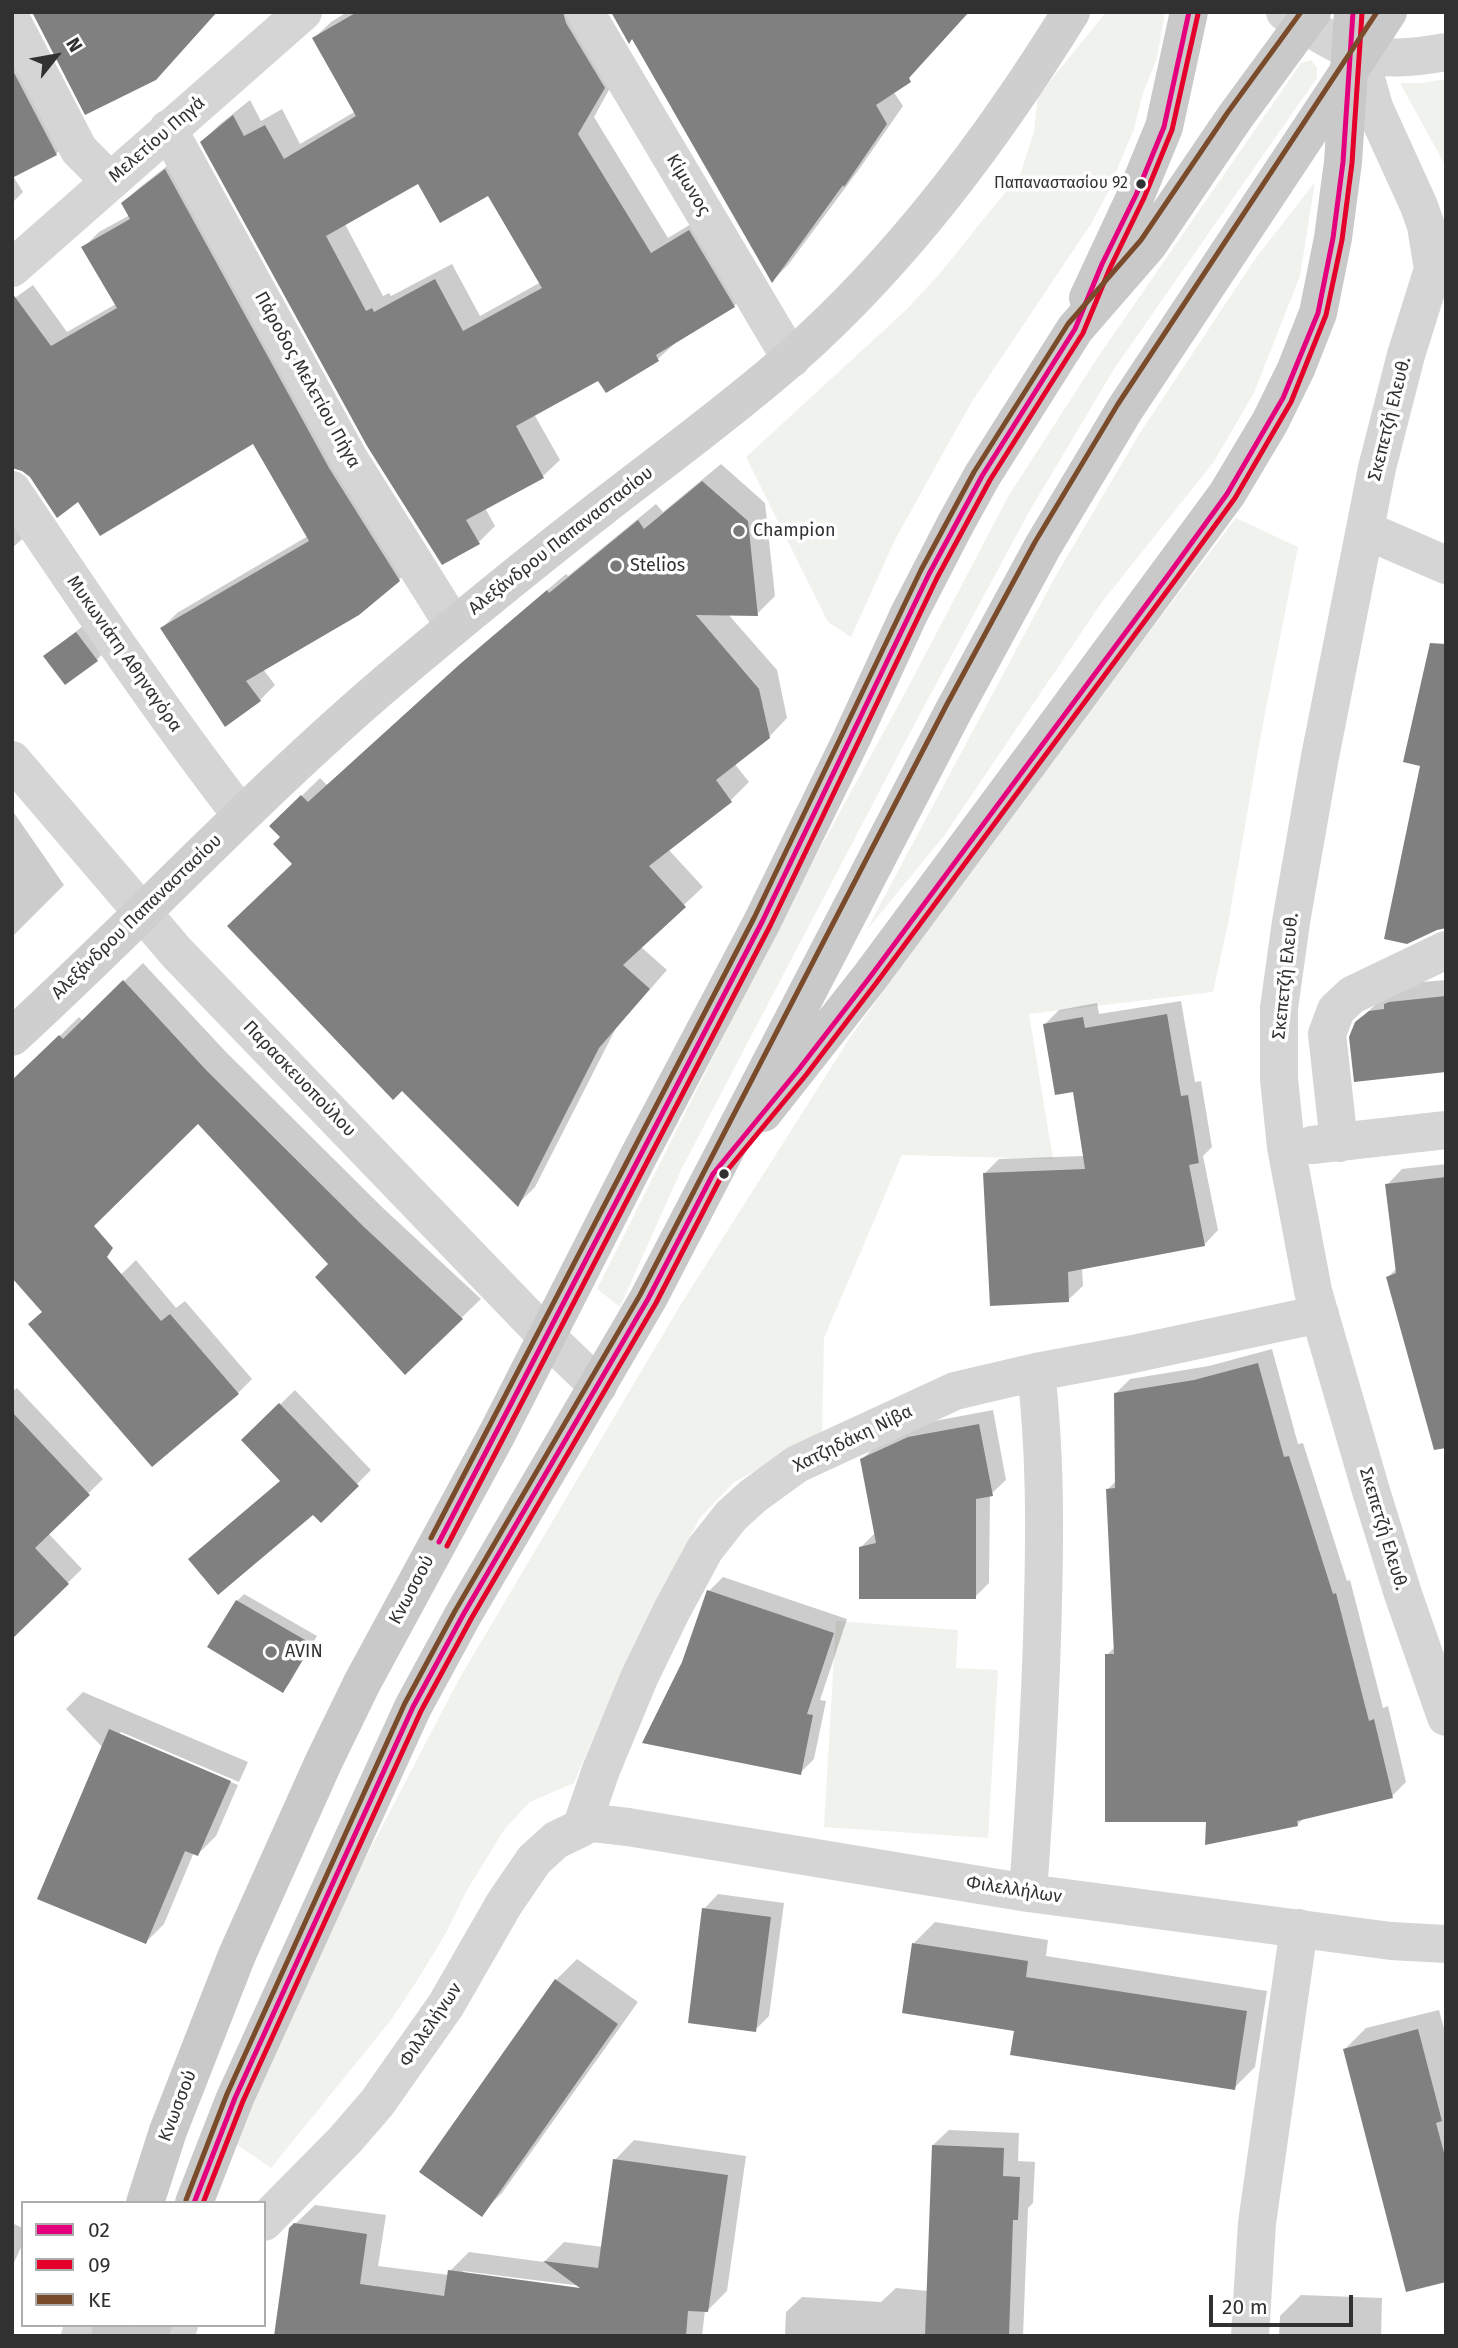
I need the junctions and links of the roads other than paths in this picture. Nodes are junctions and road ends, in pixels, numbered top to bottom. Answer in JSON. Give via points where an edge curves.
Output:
{"nodes":[{"id":1,"x":303,"y":12,"type":"edge"},
{"id":2,"x":584,"y":12,"type":"edge"},
{"id":3,"x":1071,"y":12,"type":"edge"},
{"id":4,"x":1189,"y":12,"type":"edge"},
{"id":5,"x":1353,"y":12,"type":"edge"},
{"id":6,"x":1388,"y":12,"type":"edge"},
{"id":7,"x":1301,"y":15,"type":"edge"},
{"id":8,"x":12,"y":21,"type":"edge"},
{"id":9,"x":1446,"y":52,"type":"edge"},
{"id":10,"x":1359,"y":54,"type":"junction"},
{"id":11,"x":168,"y":129,"type":"junction"},
{"id":12,"x":110,"y":181,"type":"junction"},
{"id":13,"x":1440,"y":258,"type":"edge"},
{"id":14,"x":12,"y":268,"type":"edge"},
{"id":15,"x":1075,"y":329,"type":"junction"},
{"id":16,"x":791,"y":359,"type":"junction"},
{"id":17,"x":12,"y":490,"type":"edge"},
{"id":18,"x":1365,"y":530,"type":"junction"},
{"id":19,"x":1446,"y":565,"type":"edge"},
{"id":20,"x":454,"y":626,"type":"junction"},
{"id":21,"x":12,"y":760,"type":"edge"},
{"id":22,"x":241,"y":815,"type":"junction"},
{"id":23,"x":143,"y":913,"type":"junction"},
{"id":24,"x":1446,"y":950,"type":"edge"},
{"id":25,"x":12,"y":1037,"type":"edge"},
{"id":26,"x":1446,"y":1130,"type":"edge"},
{"id":27,"x":1339,"y":1143,"type":"junction"},
{"id":28,"x":1286,"y":1147,"type":"junction"},
{"id":29,"x":713,"y":1174,"type":"junction"},
{"id":30,"x":1320,"y":1314,"type":"junction"},
{"id":31,"x":547,"y":1337,"type":"junction"},
{"id":32,"x":1036,"y":1372,"type":"junction"},
{"id":33,"x":597,"y":1386,"type":"junction"},
{"id":34,"x":1446,"y":1717,"type":"edge"},
{"id":35,"x":584,"y":1822,"type":"junction"},
{"id":36,"x":1028,"y":1893,"type":"junction"},
{"id":37,"x":1299,"y":1928,"type":"junction"},
{"id":38,"x":1446,"y":1944,"type":"edge"},
{"id":39,"x":146,"y":2201,"type":"edge"},
{"id":40,"x":195,"y":2201,"type":"edge"},
{"id":41,"x":266,"y":2220,"type":"edge"},
{"id":42,"x":1250,"y":2336,"type":"edge"}],
"edges":[{"from":1,"to":11,"type":"street","name":"Μελετίου Πηγά"},
{"from":2,"to":16,"type":"street","name":"Κίμωνος"},
{"from":3,"to":16,"type":"main road","name":"Αλεξάνδρου Παπαναστασίου","via":[[956,181],[874,278]]},
{"from":4,"to":15,"type":"main road","via":[[1164,127]]},
{"from":5,"to":29,"type":"main road","bridge":true,"via":[[1343,162],[1318,313],[1269,422],[1227,494],[1027,765],[870,977]]},
{"from":6,"to":10,"type":"main road"},
{"from":7,"to":10,"type":"street","via":[[1328,40]]},
{"from":7,"to":15,"type":"main road","via":[[1147,245]]},
{"from":8,"to":12,"type":"street","via":[[79,150]]},
{"from":9,"to":10,"type":"street","via":[[1396,58]]},
{"from":10,"to":13,"type":"street","via":[[1374,107]]},
{"from":10,"to":29,"type":"main road","via":[[1133,397],[1043,546]]},
{"from":11,"to":12,"type":"street","name":"Μελετίου Πηγά"},
{"from":11,"to":20,"type":"street","name":"Πάροδος Μελετίου Πήγα","via":[[348,457]]},
{"from":12,"to":14,"type":"street","name":"Μελετίου Πηγά"},
{"from":13,"to":18,"type":"street","name":"Σκεπετζή Ελευθ.","via":[[1390,412]]},
{"from":15,"to":31,"type":"main road","name":"Κνωσσού","via":[[982,476],[929,574],[762,922]]},
{"from":16,"to":20,"type":"main road","name":"Αλεξάνδρου Παπαναστασίου"},
{"from":17,"to":22,"type":"street","name":"Μυκωνιάτη Αθηναγόρα"},
{"from":18,"to":19,"type":"street"},
{"from":18,"to":28,"type":"street","name":"Σκεπετζή Ελευθ.","via":[[1284,967],[1279,1079]]},
{"from":20,"to":22,"type":"main road","name":"Αλεξάνδρου Παπαναστασίου"},
{"from":21,"to":23,"type":"street","name":"Παρασκευοπούλου"},
{"from":22,"to":23,"type":"main road","name":"Αλεξάνδρου Παπαναστασίου"},
{"from":23,"to":25,"type":"main road","name":"Αλεξάνδρου Παπαναστασίου"},
{"from":23,"to":31,"type":"street","name":"Παρασκευοπούλου"},
{"from":24,"to":27,"type":"street","via":[[1352,995],[1336,1010],[1328,1034]]},
{"from":26,"to":27,"type":"street"},
{"from":27,"to":28,"type":"street"},
{"from":28,"to":30,"type":"street","name":"Σκεπετζή Ελευθ."},
{"from":29,"to":33,"type":"main road"},
{"from":30,"to":32,"type":"street","name":"Χατζηδάκη Νίβα"},
{"from":30,"to":34,"type":"street","name":"Σκεπετζή Ελευθ.","via":[[1403,1594]]},
{"from":31,"to":33,"type":"street","name":"Παρασκευοπούλου"},
{"from":31,"to":39,"type":"main road","name":"Κνωσσού","via":[[324,1761],[237,1955]]},
{"from":32,"to":35,"type":"street","name":"Χατζηδάκη Νίβα","via":[[955,1391],[830,1447],[797,1464],[731,1516],[705,1549],[650,1656],[617,1728]]},
{"from":32,"to":36,"type":"street","via":[[1044,1548],[1040,1723]]},
{"from":33,"to":40,"type":"main road","via":[[413,1707],[235,2098]]},
{"from":35,"to":36,"type":"street","name":"Φιλελλήλων"},
{"from":35,"to":41,"type":"street","name":"Φιλλελήνων","via":[[534,1860],[446,2005],[384,2092],[345,2140]]},
{"from":36,"to":37,"type":"street","name":"Φιλελλήλων"},
{"from":37,"to":38,"type":"street","name":"Φιλελλήλων"},
{"from":37,"to":42,"type":"street","via":[[1260,2200]]}]}
